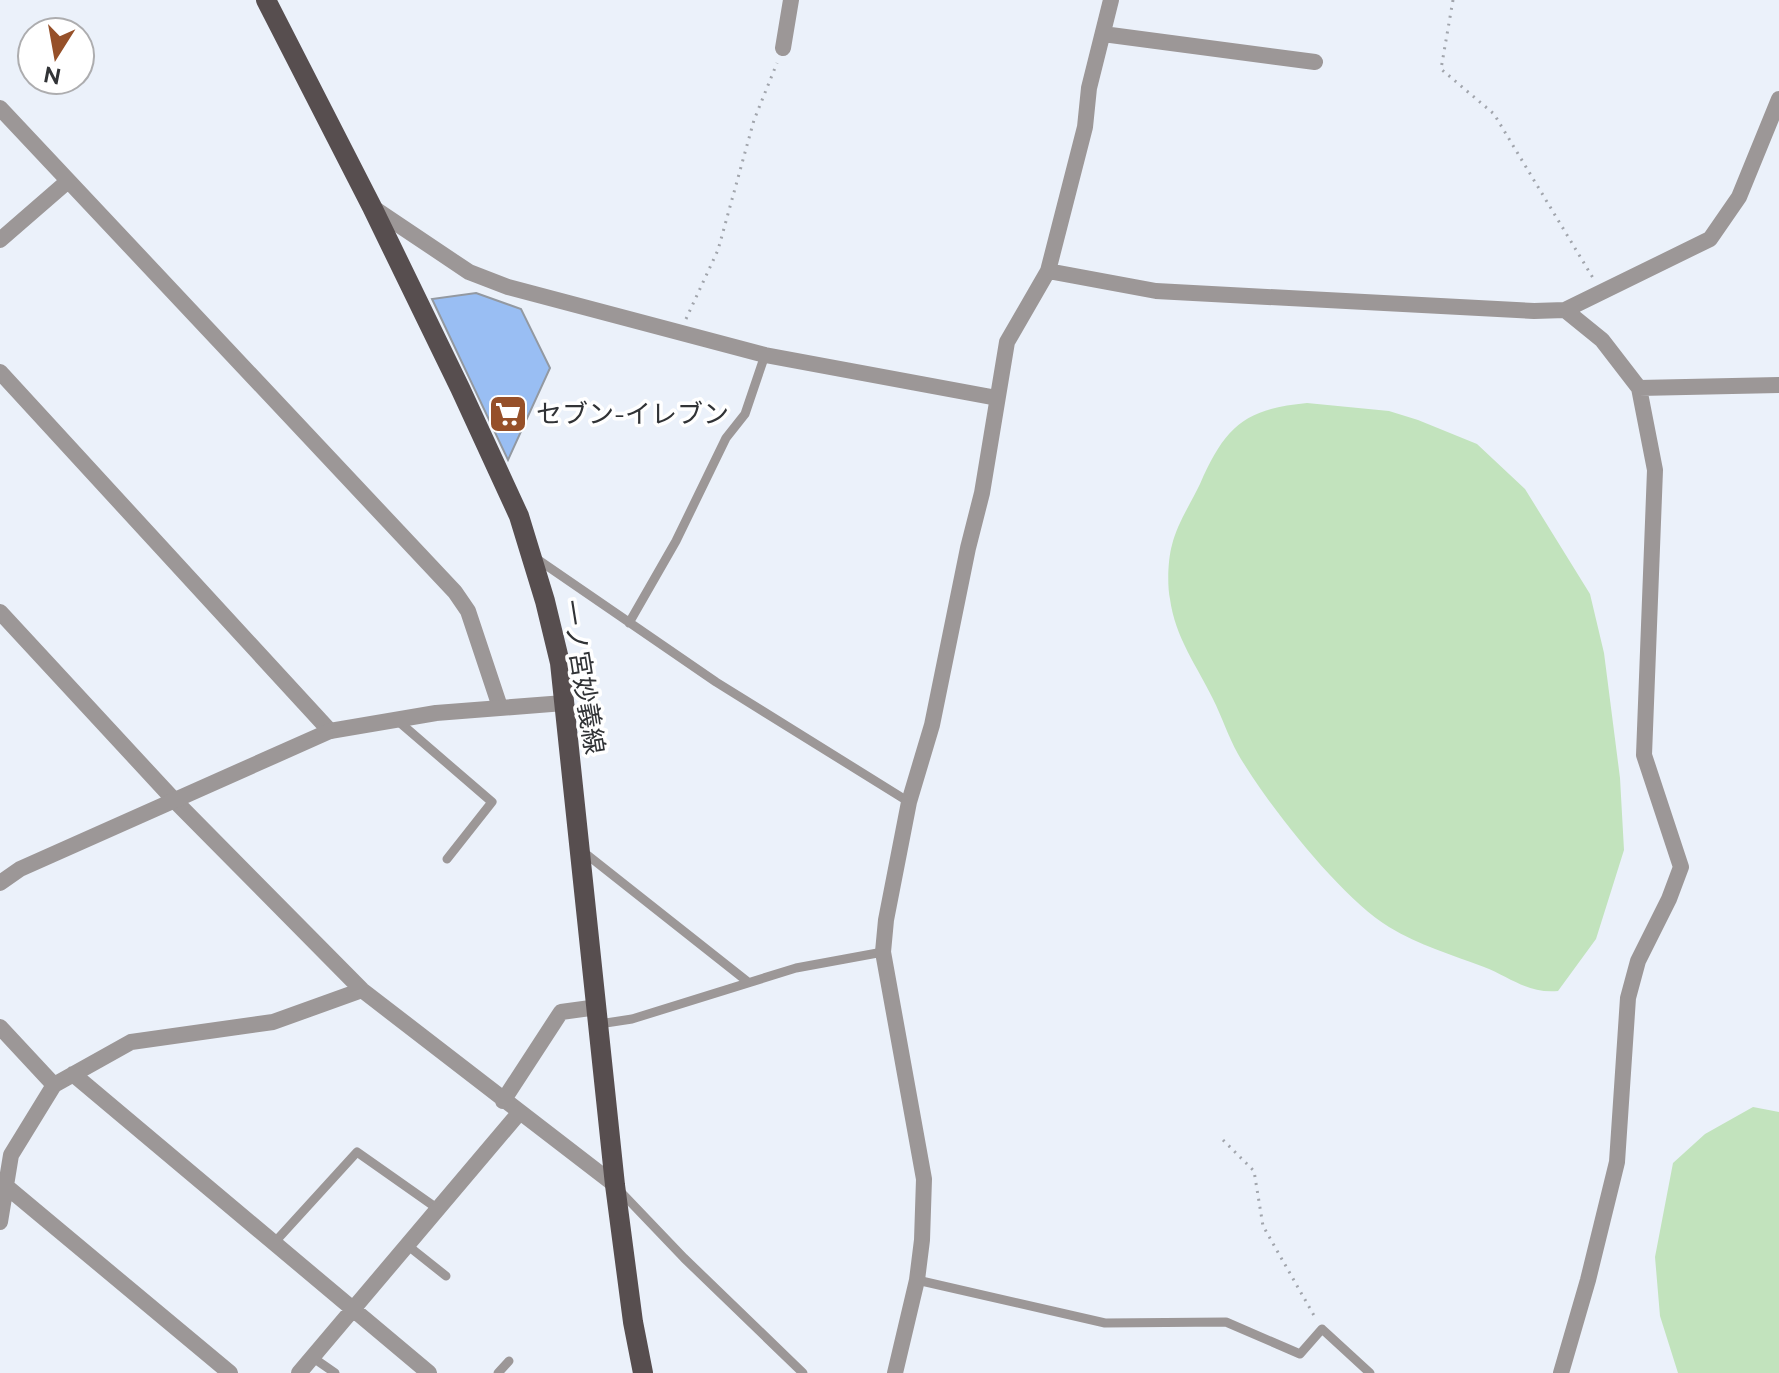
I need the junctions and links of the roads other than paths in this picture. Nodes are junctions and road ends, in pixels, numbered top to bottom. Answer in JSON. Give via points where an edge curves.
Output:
{"nodes":[{"id":1,"x":266,"y":0,"type":"edge"},
{"id":2,"x":791,"y":0,"type":"edge"},
{"id":3,"x":1111,"y":0,"type":"edge"},
{"id":4,"x":1103,"y":34,"type":"junction"},
{"id":5,"x":783,"y":48,"type":"road end"},
{"id":6,"x":1315,"y":62,"type":"dead end"},
{"id":7,"x":1779,"y":99,"type":"edge"},
{"id":8,"x":0,"y":108,"type":"edge"},
{"id":9,"x":68,"y":181,"type":"junction"},
{"id":10,"x":372,"y":207,"type":"junction"},
{"id":11,"x":0,"y":240,"type":"edge"},
{"id":12,"x":1048,"y":271,"type":"junction"},
{"id":13,"x":1565,"y":310,"type":"junction"},
{"id":14,"x":765,"y":355,"type":"junction"},
{"id":15,"x":0,"y":372,"type":"edge"},
{"id":16,"x":1779,"y":385,"type":"edge"},
{"id":17,"x":1639,"y":388,"type":"junction"},
{"id":18,"x":997,"y":398,"type":"junction"},
{"id":19,"x":531,"y":555,"type":"junction"},
{"id":20,"x":0,"y":612,"type":"edge"},
{"id":21,"x":629,"y":623,"type":"junction"},
{"id":22,"x":564,"y":703,"type":"junction"},
{"id":23,"x":500,"y":707,"type":"junction"},
{"id":24,"x":398,"y":721,"type":"junction"},
{"id":25,"x":330,"y":731,"type":"junction"},
{"id":26,"x":175,"y":801,"type":"junction"},
{"id":27,"x":909,"y":802,"type":"junction"},
{"id":28,"x":581,"y":850,"type":"junction"},
{"id":29,"x":447,"y":859,"type":"dead end"},
{"id":30,"x":0,"y":883,"type":"edge"},
{"id":31,"x":883,"y":952,"type":"junction"},
{"id":32,"x":748,"y":982,"type":"junction"},
{"id":33,"x":362,"y":990,"type":"junction"},
{"id":34,"x":598,"y":1015,"type":"junction"},
{"id":35,"x":0,"y":1027,"type":"edge"},
{"id":36,"x":73,"y":1074,"type":"junction"},
{"id":37,"x":54,"y":1085,"type":"junction"},
{"id":38,"x":503,"y":1101,"type":"junction"},
{"id":39,"x":519,"y":1113,"type":"junction"},
{"id":40,"x":615,"y":1185,"type":"junction"},
{"id":41,"x":7,"y":1187,"type":"junction"},
{"id":42,"x":438,"y":1209,"type":"junction"},
{"id":43,"x":0,"y":1222,"type":"edge"},
{"id":44,"x":274,"y":1243,"type":"junction"},
{"id":45,"x":407,"y":1245,"type":"junction"},
{"id":46,"x":446,"y":1276,"type":"dead end"},
{"id":47,"x":917,"y":1280,"type":"junction"},
{"id":48,"x":353,"y":1309,"type":"junction"},
{"id":49,"x":312,"y":1357,"type":"junction"},
{"id":50,"x":509,"y":1361,"type":"dead end"},
{"id":51,"x":230,"y":1373,"type":"edge"},
{"id":52,"x":299,"y":1373,"type":"edge"},
{"id":53,"x":335,"y":1373,"type":"edge"},
{"id":54,"x":429,"y":1373,"type":"edge"},
{"id":55,"x":498,"y":1373,"type":"edge"},
{"id":56,"x":643,"y":1373,"type":"edge"},
{"id":57,"x":803,"y":1373,"type":"edge"},
{"id":58,"x":895,"y":1373,"type":"edge"},
{"id":59,"x":1370,"y":1373,"type":"edge"},
{"id":60,"x":1561,"y":1373,"type":"edge"}],
"edges":[{"from":1,"to":10,"type":"main road","name":"一ノ宮妙義線"},
{"from":2,"to":5,"type":"street"},
{"from":3,"to":4,"type":"street"},
{"from":4,"to":6,"type":"street"},
{"from":4,"to":12,"type":"street"},
{"from":7,"to":13,"type":"street","via":[[1739,197],[1710,239]]},
{"from":8,"to":9,"type":"street"},
{"from":9,"to":11,"type":"street"},
{"from":9,"to":23,"type":"street","via":[[455,592],[468,611]]},
{"from":10,"to":14,"type":"street","via":[[469,272],[508,287]]},
{"from":10,"to":19,"type":"main road","name":"一ノ宮妙義線","via":[[466,400],[519,516]]},
{"from":12,"to":13,"type":"street","via":[[1156,291]]},
{"from":12,"to":18,"type":"street","via":[[1007,342]]},
{"from":13,"to":17,"type":"street","via":[[1602,340]]},
{"from":14,"to":18,"type":"street"},
{"from":14,"to":21,"type":"lane","via":[[745,414],[726,438]]},
{"from":15,"to":25,"type":"street"},
{"from":16,"to":17,"type":"street"},
{"from":17,"to":60,"type":"street","via":[[1655,470],[1644,755],[1681,867],[1638,961],[1628,998],[1617,1162]]},
{"from":18,"to":27,"type":"street","via":[[932,725]]},
{"from":19,"to":21,"type":"lane"},
{"from":19,"to":22,"type":"main road","name":"一ノ宮妙義線","via":[[560,663]]},
{"from":20,"to":26,"type":"street"},
{"from":21,"to":27,"type":"lane"},
{"from":22,"to":23,"type":"street"},
{"from":22,"to":28,"type":"main road","name":"一ノ宮妙義線"},
{"from":23,"to":24,"type":"street"},
{"from":24,"to":25,"type":"street"},
{"from":24,"to":29,"type":"lane","via":[[492,802]]},
{"from":25,"to":26,"type":"street"},
{"from":26,"to":30,"type":"street","via":[[20,869]]},
{"from":26,"to":33,"type":"street"},
{"from":27,"to":31,"type":"street"},
{"from":28,"to":32,"type":"lane"},
{"from":28,"to":34,"type":"main road","name":"一ノ宮妙義線"},
{"from":31,"to":32,"type":"lane"},
{"from":31,"to":47,"type":"street","via":[[924,1179]]},
{"from":32,"to":34,"type":"lane","via":[[632,1019]]},
{"from":33,"to":36,"type":"street","via":[[273,1022],[131,1042]]},
{"from":33,"to":38,"type":"street"},
{"from":34,"to":38,"type":"street","via":[[561,1012]]},
{"from":34,"to":40,"type":"main road","name":"一ノ宮妙義線"},
{"from":35,"to":37,"type":"street"},
{"from":36,"to":37,"type":"street"},
{"from":36,"to":44,"type":"street"},
{"from":37,"to":41,"type":"street","via":[[11,1155]]},
{"from":38,"to":39,"type":"street"},
{"from":39,"to":40,"type":"street"},
{"from":39,"to":42,"type":"street"},
{"from":40,"to":56,"type":"main road","name":"一ノ宮妙義線"},
{"from":40,"to":57,"type":"lane"},
{"from":41,"to":43,"type":"street"},
{"from":41,"to":51,"type":"street"},
{"from":42,"to":44,"type":"lane","via":[[357,1152]]},
{"from":42,"to":45,"type":"street"},
{"from":44,"to":48,"type":"street"},
{"from":45,"to":46,"type":"lane"},
{"from":45,"to":48,"type":"street"},
{"from":47,"to":58,"type":"street"},
{"from":47,"to":59,"type":"lane","via":[[1105,1323],[1226,1322],[1300,1354],[1322,1329]]},
{"from":48,"to":49,"type":"street"},
{"from":48,"to":54,"type":"street"},
{"from":49,"to":52,"type":"street"},
{"from":49,"to":53,"type":"lane"},
{"from":50,"to":55,"type":"lane"}]}
